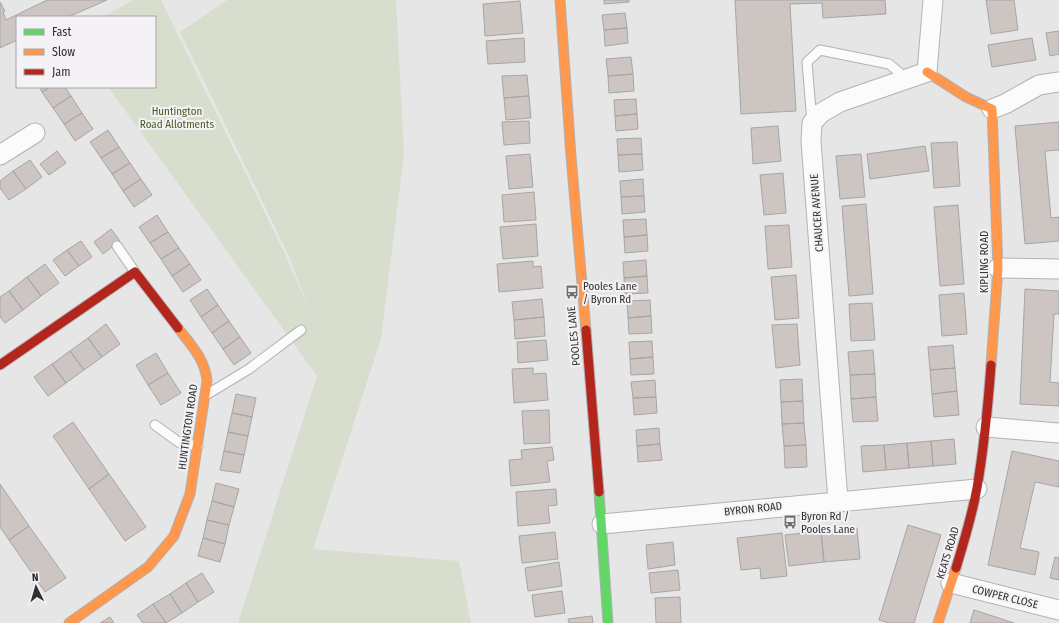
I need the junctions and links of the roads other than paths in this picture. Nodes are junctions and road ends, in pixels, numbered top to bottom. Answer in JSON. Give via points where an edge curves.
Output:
{"nodes":[{"id":1,"x":560,"y":0,"type":"edge"},
{"id":2,"x":933,"y":0,"type":"edge"},
{"id":3,"x":926,"y":72,"type":"junction"},
{"id":4,"x":907,"y":79,"type":"junction"},
{"id":5,"x":1059,"y":82,"type":"edge"},
{"id":6,"x":992,"y":109,"type":"junction"},
{"id":7,"x":812,"y":123,"type":"junction"},
{"id":8,"x":35,"y":133,"type":"dead end"},
{"id":9,"x":0,"y":156,"type":"edge"},
{"id":10,"x":117,"y":246,"type":"dead end"},
{"id":11,"x":998,"y":268,"type":"junction"},
{"id":12,"x":1059,"y":269,"type":"edge"},
{"id":13,"x":135,"y":272,"type":"junction"},
{"id":14,"x":302,"y":330,"type":"dead end"},
{"id":15,"x":0,"y":365,"type":"edge"},
{"id":16,"x":205,"y":395,"type":"junction"},
{"id":17,"x":155,"y":425,"type":"dead end"},
{"id":18,"x":986,"y":427,"type":"junction"},
{"id":19,"x":1059,"y":433,"type":"edge"},
{"id":20,"x":198,"y":446,"type":"junction"},
{"id":21,"x":976,"y":489,"type":"junction"},
{"id":22,"x":838,"y":501,"type":"junction"},
{"id":23,"x":602,"y":524,"type":"junction"},
{"id":24,"x":952,"y":583,"type":"junction"},
{"id":25,"x":1059,"y":610,"type":"edge"},
{"id":26,"x":69,"y":623,"type":"edge"},
{"id":27,"x":608,"y":623,"type":"edge"},
{"id":28,"x":938,"y":623,"type":"edge"}],
"edges":[{"from":1,"to":23,"type":"street","name":"POOLES LANE"},
{"from":2,"to":3,"type":"street"},
{"from":3,"to":4,"type":"street"},
{"from":3,"to":6,"type":"street","via":[[964,96]]},
{"from":4,"to":7,"type":"street","via":[[840,102],[821,113]]},
{"from":4,"to":7,"type":"lane","via":[[889,64],[820,50],[807,62]]},
{"from":5,"to":6,"type":"street","via":[[1039,85]]},
{"from":6,"to":11,"type":"street","name":"KIPLING ROAD"},
{"from":7,"to":22,"type":"street","name":"CHAUCER AVENUE","via":[[811,141]]},
{"from":8,"to":9,"type":"street"},
{"from":10,"to":13,"type":"lane"},
{"from":11,"to":12,"type":"street"},
{"from":11,"to":18,"type":"street","name":"KIPLING ROAD"},
{"from":13,"to":15,"type":"street"},
{"from":13,"to":16,"type":"street","name":"HUNTINGTON ROAD","via":[[201,358],[206,370]]},
{"from":14,"to":16,"type":"lane","via":[[249,369]]},
{"from":16,"to":20,"type":"street","name":"HUNTINGTON ROAD"},
{"from":17,"to":20,"type":"lane","via":[[180,443]]},
{"from":18,"to":19,"type":"street"},
{"from":18,"to":21,"type":"street","name":"KIPLING ROAD"},
{"from":20,"to":26,"type":"street","name":"HUNTINGTON ROAD","via":[[190,494],[174,536],[148,567]]},
{"from":21,"to":22,"type":"street","name":"BYRON ROAD"},
{"from":21,"to":24,"type":"street","name":"KEATS ROAD"},
{"from":22,"to":23,"type":"street","name":"BYRON ROAD"},
{"from":23,"to":27,"type":"street","name":"POOLES LANE"},
{"from":24,"to":25,"type":"street","name":"COWPER CLOSE"},
{"from":24,"to":28,"type":"street","name":"KEATS ROAD"}]}
